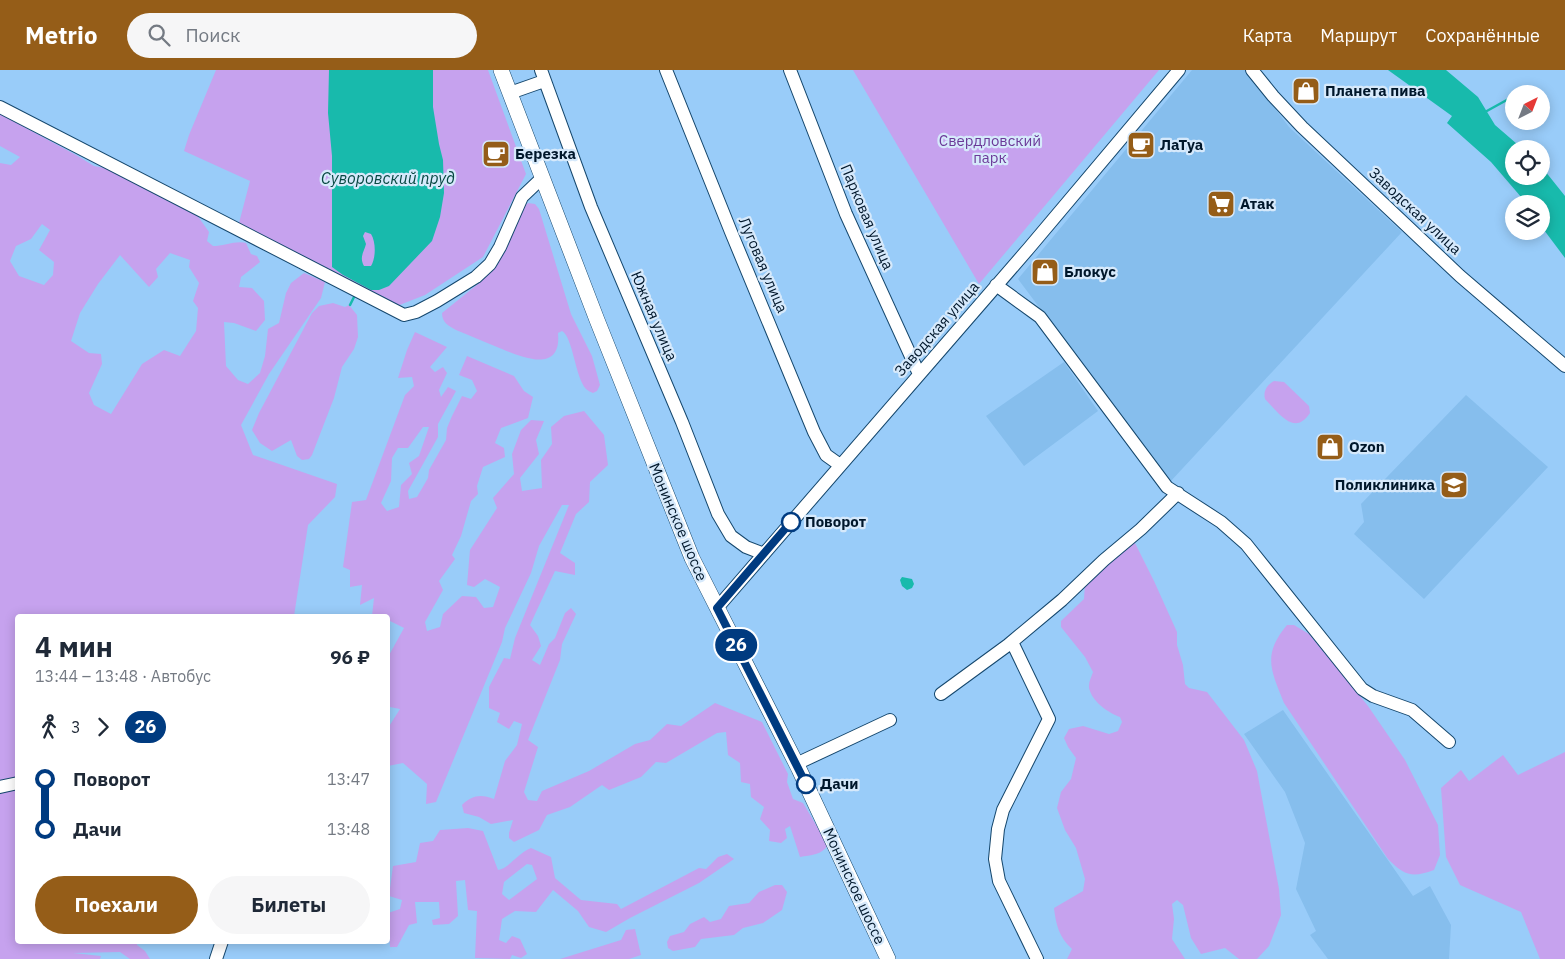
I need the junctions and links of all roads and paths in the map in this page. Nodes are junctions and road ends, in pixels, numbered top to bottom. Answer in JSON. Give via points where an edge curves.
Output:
{"nodes":[{"id":1,"x":501,"y":70,"type":"edge"},
{"id":2,"x":666,"y":70,"type":"edge"},
{"id":3,"x":790,"y":70,"type":"edge"},
{"id":4,"x":1179,"y":70,"type":"edge"},
{"id":5,"x":1252,"y":70,"type":"edge"},
{"id":6,"x":542,"y":75,"type":"edge"},
{"id":7,"x":510,"y":93,"type":"junction"},
{"id":8,"x":0,"y":107,"type":"edge"},
{"id":9,"x":542,"y":178,"type":"junction"},
{"id":10,"x":996,"y":285,"type":"junction"},
{"id":11,"x":1565,"y":366,"type":"edge"},
{"id":12,"x":919,"y":374,"type":"junction"},
{"id":13,"x":840,"y":465,"type":"junction"},
{"id":14,"x":1178,"y":493,"type":"junction"},
{"id":15,"x":764,"y":554,"type":"junction"},
{"id":16,"x":717,"y":608,"type":"junction"},
{"id":17,"x":1012,"y":642,"type":"junction"},
{"id":18,"x":941,"y":694,"type":"dead end"},
{"id":19,"x":890,"y":720,"type":"dead end"},
{"id":20,"x":1449,"y":742,"type":"dead end"},
{"id":21,"x":796,"y":764,"type":"junction"},
{"id":22,"x":15,"y":784,"type":"edge"},
{"id":23,"x":0,"y":787,"type":"edge"},
{"id":24,"x":221,"y":944,"type":"edge"},
{"id":25,"x":216,"y":959,"type":"edge"},
{"id":26,"x":888,"y":959,"type":"edge"},
{"id":27,"x":1037,"y":959,"type":"edge"}],
"edges":[{"from":1,"to":7,"type":"main road","name":"Монинское шоссе"},
{"from":2,"to":13,"type":"street","name":"Луговая улица","via":[[814,432],[826,456]]},
{"from":3,"to":12,"type":"street","name":"Парковая улица","via":[[846,214]]},
{"from":4,"to":10,"type":"street","name":"Заводская улица"},
{"from":5,"to":11,"type":"street","name":"Заводская улица","via":[[1302,127],[1460,276]]},
{"from":6,"to":7,"type":"street"},
{"from":6,"to":15,"type":"street","name":"Южная улица","via":[[591,207],[718,514],[731,536]]},
{"from":7,"to":9,"type":"main road","name":"Монинское шоссе"},
{"from":8,"to":9,"type":"street","via":[[404,315],[437,301],[476,277],[490,264],[522,197]]},
{"from":9,"to":16,"type":"main road","name":"Монинское шоссе","via":[[684,541]]},
{"from":10,"to":12,"type":"street","name":"Заводская улица"},
{"from":10,"to":14,"type":"street","via":[[1040,317],[1168,487]]},
{"from":12,"to":13,"type":"street","name":"Заводская улица"},
{"from":13,"to":15,"type":"street","name":"Заводская улица"},
{"from":14,"to":17,"type":"street"},
{"from":14,"to":20,"type":"street","via":[[1221,522],[1246,544],[1362,689],[1412,710]]},
{"from":15,"to":16,"type":"street","name":"Заводская улица"},
{"from":16,"to":21,"type":"main road","name":"Монинское шоссе"},
{"from":17,"to":18,"type":"street"},
{"from":17,"to":27,"type":"street","via":[[1049,719],[1003,810],[995,859],[999,880]]},
{"from":19,"to":21,"type":"street"},
{"from":21,"to":26,"type":"main road","name":"Монинское шоссе"},
{"from":22,"to":23,"type":"street"},
{"from":24,"to":25,"type":"street"}]}
